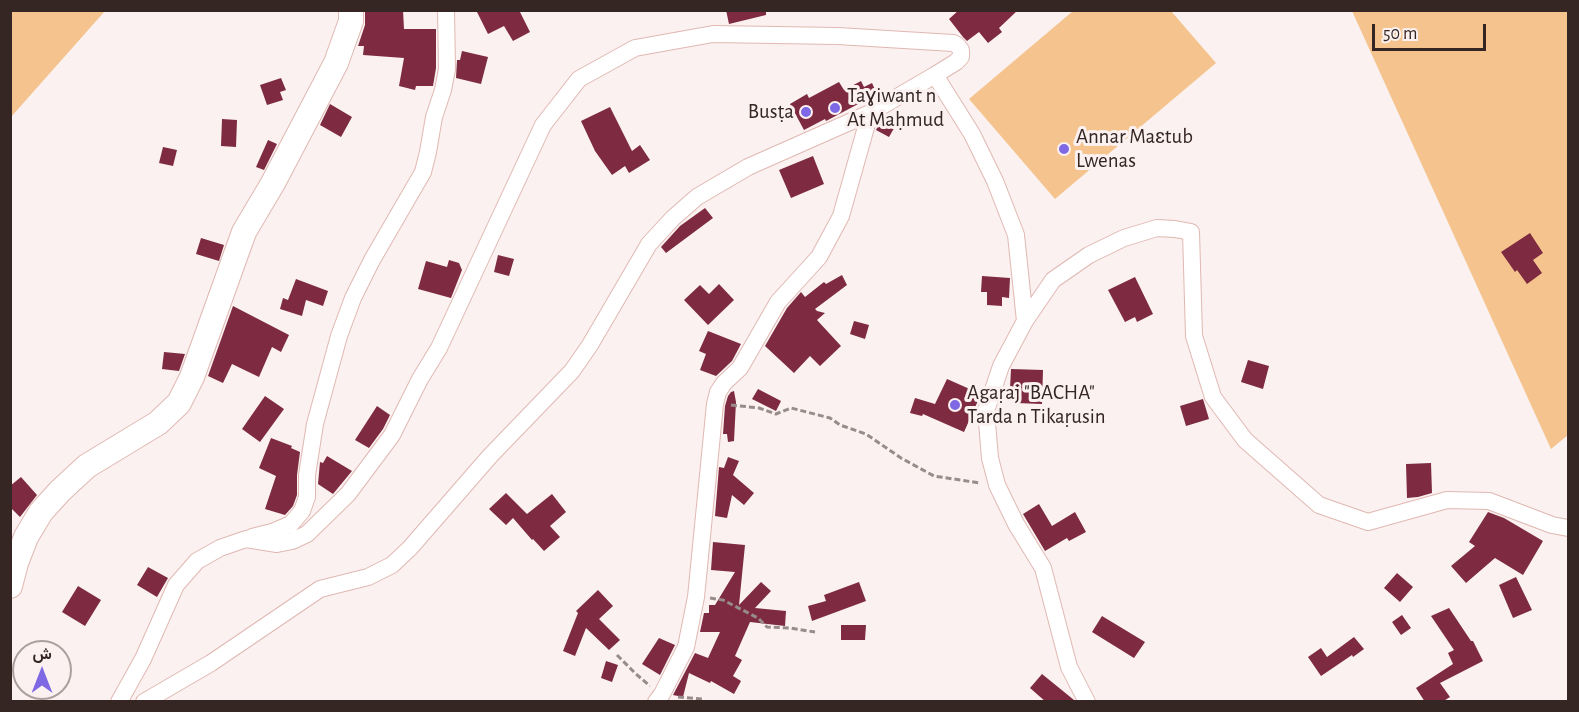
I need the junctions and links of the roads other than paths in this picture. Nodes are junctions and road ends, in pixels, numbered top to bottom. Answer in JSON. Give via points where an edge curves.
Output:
{"nodes":[{"id":1,"x":351,"y":10,"type":"edge"},
{"id":2,"x":446,"y":10,"type":"edge"},
{"id":3,"x":935,"y":75,"type":"junction"},
{"id":4,"x":870,"y":113,"type":"junction"},
{"id":5,"x":1025,"y":321,"type":"junction"},
{"id":6,"x":1569,"y":528,"type":"edge"},
{"id":7,"x":246,"y":539,"type":"junction"},
{"id":8,"x":10,"y":586,"type":"edge"},
{"id":9,"x":659,"y":698,"type":"edge"},
{"id":10,"x":119,"y":702,"type":"edge"},
{"id":11,"x":144,"y":702,"type":"edge"},
{"id":12,"x":1087,"y":702,"type":"edge"}],
"edges":[{"from":1,"to":8,"type":"street","via":[[336,63],[244,232],[179,404],[158,423],[87,466],[60,491],[41,512],[27,537]]},
{"from":2,"to":7,"type":"street","via":[[447,69],[423,172],[349,307],[315,424],[307,497],[291,524]]},
{"from":3,"to":4,"type":"street"},
{"from":3,"to":5,"type":"street","via":[[972,134],[1016,235]]},
{"from":3,"to":7,"type":"street","via":[[961,57],[957,45],[838,36],[713,34],[635,48],[579,79],[543,125],[439,348],[392,435],[348,494],[307,534],[277,544]]},
{"from":4,"to":9,"type":"street","via":[[841,216],[825,247],[778,302],[740,368],[718,392],[696,597],[686,647]]},
{"from":4,"to":11,"type":"street","via":[[748,167],[697,197],[673,218],[649,244],[572,370],[392,565],[368,577],[321,589]]},
{"from":5,"to":6,"type":"street","via":[[1053,280],[1089,255],[1157,228],[1191,232],[1194,336],[1213,397],[1245,440],[1319,506],[1368,522],[1446,500],[1489,501]]},
{"from":5,"to":12,"type":"street","via":[[1001,366],[986,411],[990,458],[997,485],[1043,568],[1070,667]]},
{"from":7,"to":10,"type":"street","via":[[197,561],[176,585]]}]}
